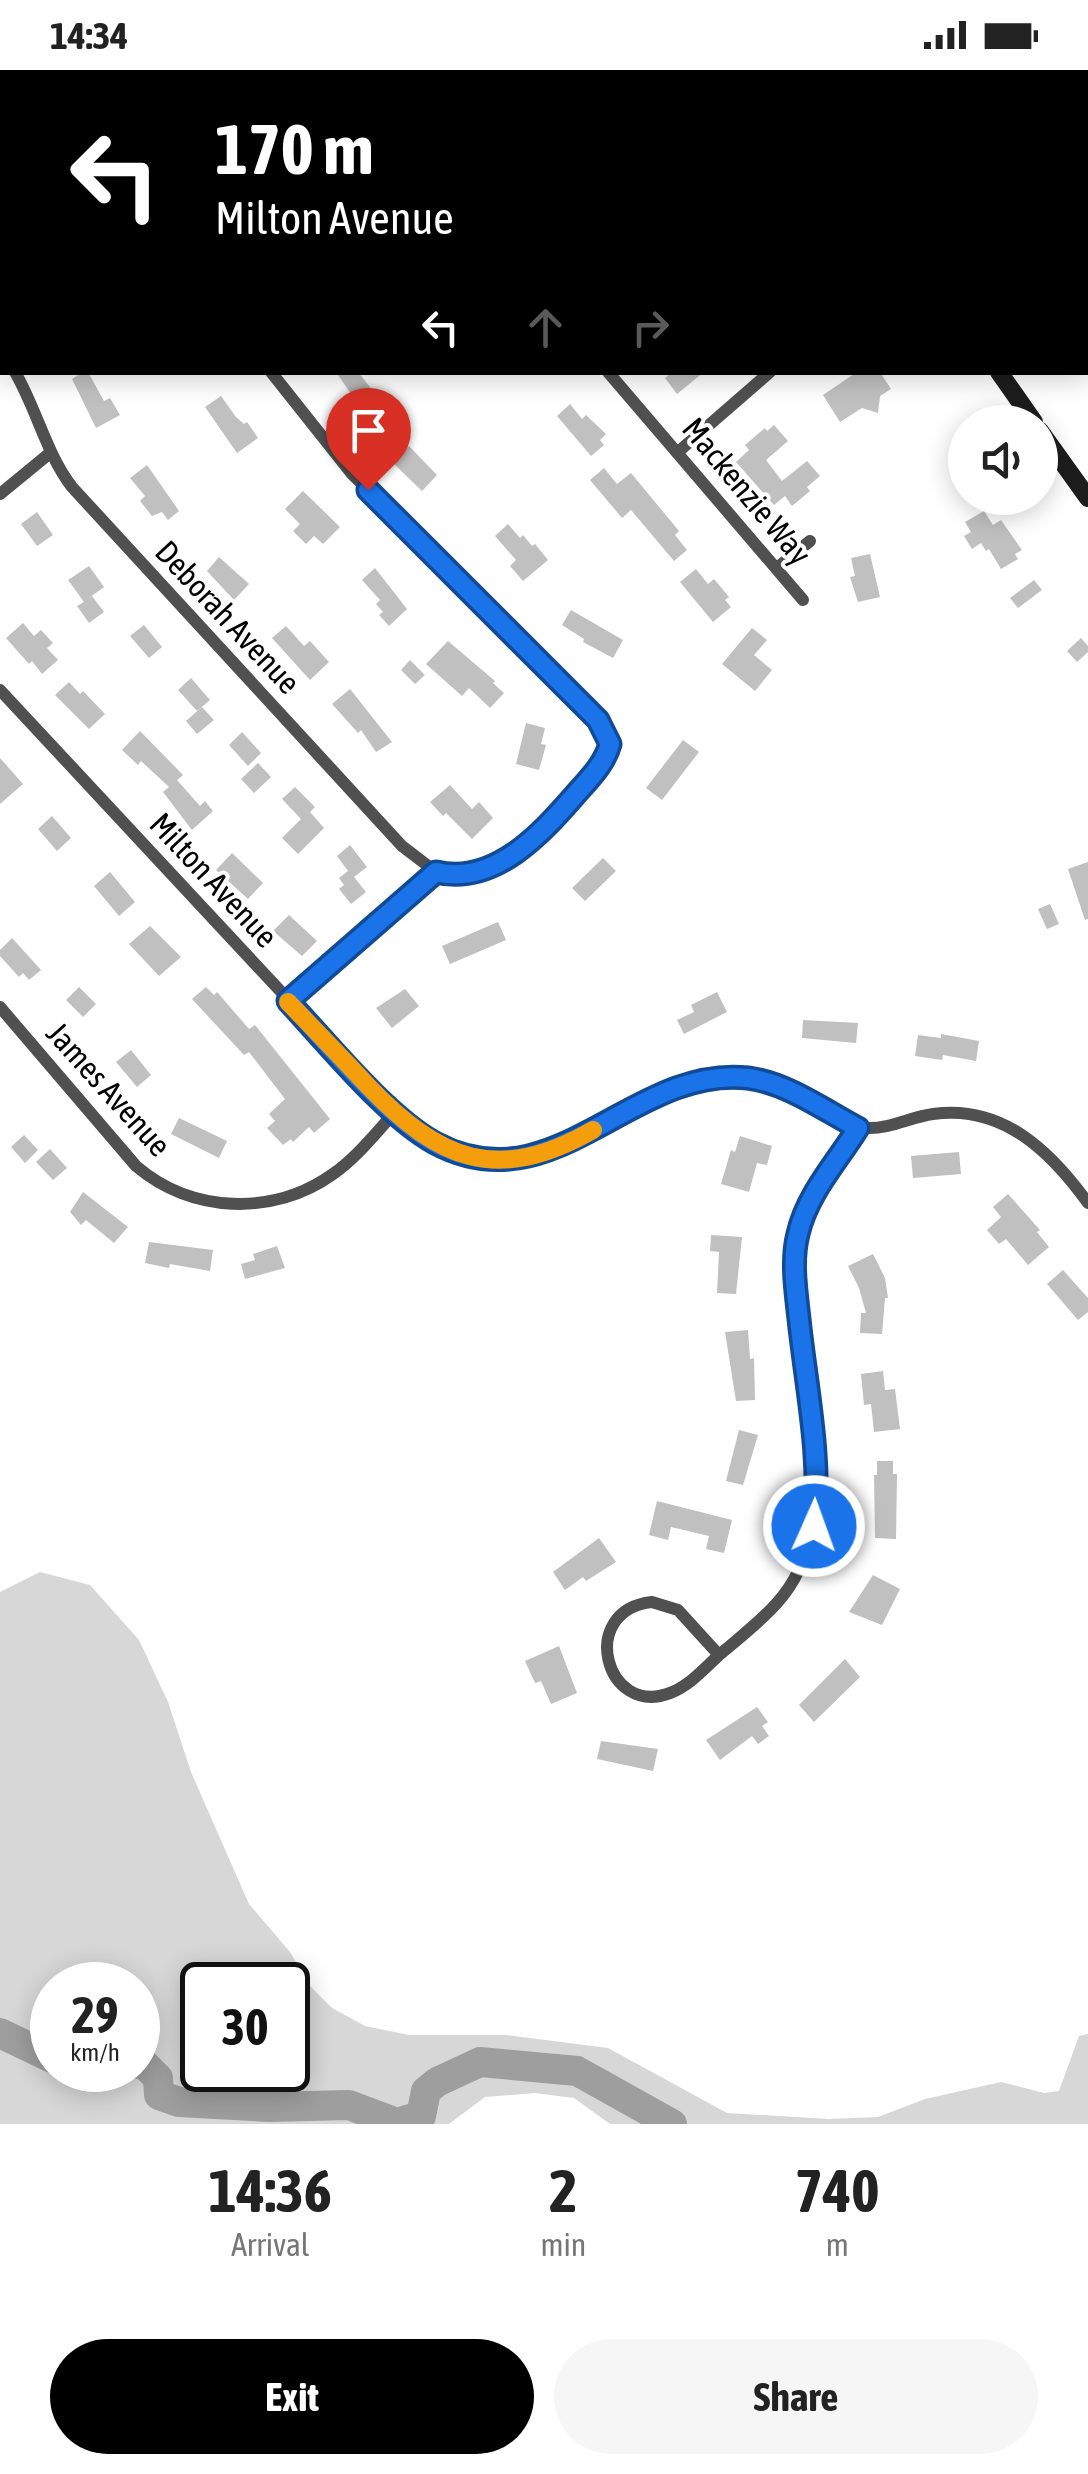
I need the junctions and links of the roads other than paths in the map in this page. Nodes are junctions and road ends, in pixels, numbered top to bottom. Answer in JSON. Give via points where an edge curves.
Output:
{"nodes":[{"id":1,"x":17,"y":375,"type":"edge"},
{"id":2,"x":273,"y":375,"type":"edge"},
{"id":3,"x":611,"y":375,"type":"edge"},
{"id":4,"x":767,"y":375,"type":"edge"},
{"id":5,"x":1001,"y":375,"type":"edge"},
{"id":6,"x":1022,"y":405,"type":"edge"},
{"id":7,"x":678,"y":452,"type":"junction"},
{"id":8,"x":50,"y":453,"type":"junction"},
{"id":9,"x":1058,"y":456,"type":"edge"},
{"id":10,"x":0,"y":494,"type":"edge"},
{"id":11,"x":1088,"y":498,"type":"edge"},
{"id":12,"x":810,"y":541,"type":"dead end"},
{"id":13,"x":776,"y":568,"type":"junction"},
{"id":14,"x":803,"y":600,"type":"dead end"},
{"id":15,"x":0,"y":690,"type":"edge"},
{"id":16,"x":436,"y":872,"type":"junction"},
{"id":17,"x":288,"y":1001,"type":"junction"},
{"id":18,"x":0,"y":1008,"type":"edge"},
{"id":19,"x":394,"y":1112,"type":"junction"},
{"id":20,"x":858,"y":1128,"type":"junction"},
{"id":21,"x":1088,"y":1203,"type":"edge"},
{"id":22,"x":719,"y":1655,"type":"junction"}],
"edges":[{"from":1,"to":8,"type":"street","name":"Deborah Avenue"},
{"from":2,"to":16,"type":"street","via":[[360,482],[598,720],[610,744],[594,773],[512,856],[479,870]]},
{"from":3,"to":7,"type":"street","name":"Mackenzie Way"},
{"from":4,"to":7,"type":"street"},
{"from":5,"to":6,"type":"street"},
{"from":7,"to":13,"type":"street","name":"Mackenzie Way"},
{"from":8,"to":10,"type":"street"},
{"from":8,"to":16,"type":"street","name":"Deborah Avenue","via":[[72,488],[402,846]]},
{"from":9,"to":11,"type":"street"},
{"from":12,"to":13,"type":"street"},
{"from":13,"to":14,"type":"street","name":"Mackenzie Way"},
{"from":15,"to":17,"type":"street","name":"Milton Avenue"},
{"from":16,"to":17,"type":"street"},
{"from":17,"to":19,"type":"street","name":"Milton Avenue"},
{"from":18,"to":19,"type":"street","name":"James Avenue","via":[[136,1166],[202,1201],[248,1204],[306,1189],[350,1160]]},
{"from":19,"to":20,"type":"street","name":"Milton Avenue","via":[[462,1155],[510,1159],[576,1140],[682,1085],[751,1078],[796,1093]]},
{"from":20,"to":21,"type":"street","via":[[935,1113],[995,1122],[1042,1148]]},
{"from":20,"to":22,"type":"street","via":[[808,1206],[794,1263],[816,1482],[807,1553],[778,1603]]},
{"from":22,"to":22,"type":"street","via":[[687,1617],[664,1603],[630,1608],[608,1638],[612,1674],[644,1696],[672,1693]]}]}
